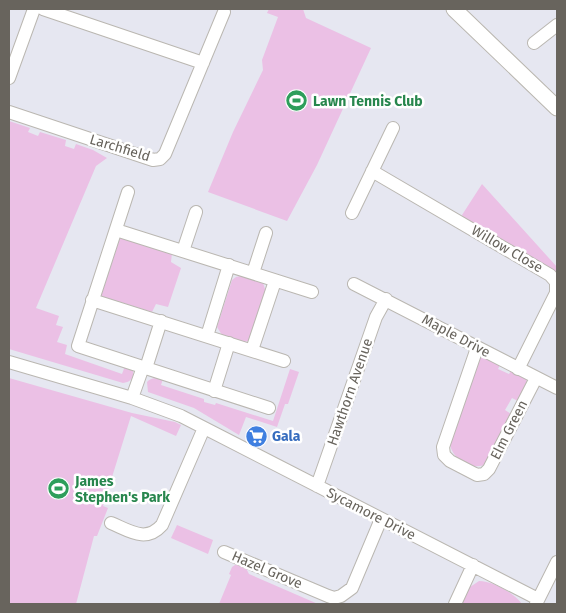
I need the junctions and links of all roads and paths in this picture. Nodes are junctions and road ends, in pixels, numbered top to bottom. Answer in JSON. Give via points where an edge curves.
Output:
{"nodes":[{"id":1,"x":34,"y":9,"type":"edge"},
{"id":2,"x":43,"y":9,"type":"edge"},
{"id":3,"x":454,"y":9,"type":"edge"},
{"id":4,"x":224,"y":12,"type":"dead end"},
{"id":5,"x":557,"y":25,"type":"edge"},
{"id":6,"x":534,"y":43,"type":"dead end"},
{"id":7,"x":202,"y":63,"type":"junction"},
{"id":8,"x":9,"y":78,"type":"edge"},
{"id":9,"x":557,"y":108,"type":"edge"},
{"id":10,"x":9,"y":112,"type":"edge"},
{"id":11,"x":393,"y":128,"type":"dead end"},
{"id":12,"x":372,"y":171,"type":"junction"},
{"id":13,"x":128,"y":192,"type":"dead end"},
{"id":14,"x":196,"y":212,"type":"dead end"},
{"id":15,"x":352,"y":213,"type":"dead end"},
{"id":16,"x":116,"y":230,"type":"junction"},
{"id":17,"x":266,"y":233,"type":"dead end"},
{"id":18,"x":183,"y":251,"type":"junction"},
{"id":19,"x":229,"y":265,"type":"junction"},
{"id":20,"x":253,"y":273,"type":"junction"},
{"id":21,"x":275,"y":281,"type":"junction"},
{"id":22,"x":354,"y":284,"type":"dead end"},
{"id":23,"x":312,"y":292,"type":"dead end"},
{"id":24,"x":386,"y":299,"type":"junction"},
{"id":25,"x":92,"y":300,"type":"junction"},
{"id":26,"x":161,"y":321,"type":"junction"},
{"id":27,"x":207,"y":336,"type":"junction"},
{"id":28,"x":229,"y":343,"type":"junction"},
{"id":29,"x":476,"y":348,"type":"junction"},
{"id":30,"x":252,"y":350,"type":"junction"},
{"id":31,"x":284,"y":361,"type":"dead end"},
{"id":32,"x":9,"y":362,"type":"edge"},
{"id":33,"x":144,"y":368,"type":"junction"},
{"id":34,"x":518,"y":369,"type":"junction"},
{"id":35,"x":536,"y":378,"type":"junction"},
{"id":36,"x":557,"y":388,"type":"edge"},
{"id":37,"x":214,"y":391,"type":"junction"},
{"id":38,"x":132,"y":398,"type":"junction"},
{"id":39,"x":269,"y":408,"type":"dead end"},
{"id":40,"x":204,"y":428,"type":"junction"},
{"id":41,"x":317,"y":486,"type":"junction"},
{"id":42,"x":381,"y":519,"type":"junction"},
{"id":43,"x":111,"y":523,"type":"dead end"},
{"id":44,"x":224,"y":552,"type":"dead end"},
{"id":45,"x":557,"y":562,"type":"edge"},
{"id":46,"x":473,"y":565,"type":"junction"},
{"id":47,"x":537,"y":602,"type":"edge"},
{"id":48,"x":455,"y":604,"type":"edge"}],
"edges":[{"from":1,"to":8,"type":"street"},
{"from":2,"to":7,"type":"street"},
{"from":3,"to":9,"type":"main road"},
{"from":4,"to":7,"type":"street","name":"Larchfield"},
{"from":5,"to":6,"type":"street"},
{"from":7,"to":10,"type":"street","name":"Larchfield","via":[[165,154],[160,159],[153,160]]},
{"from":11,"to":12,"type":"street"},
{"from":12,"to":15,"type":"street"},
{"from":12,"to":34,"type":"street","name":"Willow Close","via":[[550,274],[556,282],[556,293]]},
{"from":13,"to":16,"type":"street"},
{"from":14,"to":18,"type":"street"},
{"from":16,"to":18,"type":"street"},
{"from":16,"to":25,"type":"street"},
{"from":17,"to":20,"type":"street"},
{"from":18,"to":19,"type":"street"},
{"from":19,"to":20,"type":"street"},
{"from":19,"to":27,"type":"street"},
{"from":20,"to":21,"type":"street"},
{"from":21,"to":23,"type":"street"},
{"from":21,"to":30,"type":"street"},
{"from":22,"to":24,"type":"street","name":"Maple Drive"},
{"from":24,"to":29,"type":"street","name":"Maple Drive"},
{"from":24,"to":41,"type":"street","name":"Hawthorn Avenue","via":[[376,317]]},
{"from":25,"to":26,"type":"street"},
{"from":25,"to":33,"type":"street","via":[[78,346]]},
{"from":26,"to":27,"type":"street"},
{"from":26,"to":33,"type":"street"},
{"from":27,"to":28,"type":"street"},
{"from":28,"to":30,"type":"street"},
{"from":28,"to":37,"type":"street"},
{"from":29,"to":34,"type":"street","name":"Maple Drive"},
{"from":29,"to":35,"type":"street","name":"Elm Green","via":[[443,447],[444,455],[450,461],[484,474]]},
{"from":30,"to":31,"type":"street"},
{"from":32,"to":38,"type":"street"},
{"from":33,"to":37,"type":"street"},
{"from":33,"to":38,"type":"street"},
{"from":34,"to":35,"type":"street","name":"Maple Drive"},
{"from":35,"to":36,"type":"street","name":"Maple Drive"},
{"from":37,"to":39,"type":"street"},
{"from":38,"to":40,"type":"street"},
{"from":40,"to":41,"type":"street","name":"Sycamore Drive"},
{"from":40,"to":43,"type":"street","via":[[162,525],[152,534],[142,535]]},
{"from":41,"to":42,"type":"street","name":"Sycamore Drive"},
{"from":42,"to":44,"type":"street","name":"Hazel Grove","via":[[352,588],[334,598]]},
{"from":42,"to":46,"type":"street","name":"Sycamore Drive"},
{"from":45,"to":47,"type":"street"},
{"from":46,"to":47,"type":"street","name":"Sycamore Drive"},
{"from":46,"to":48,"type":"street"}]}
